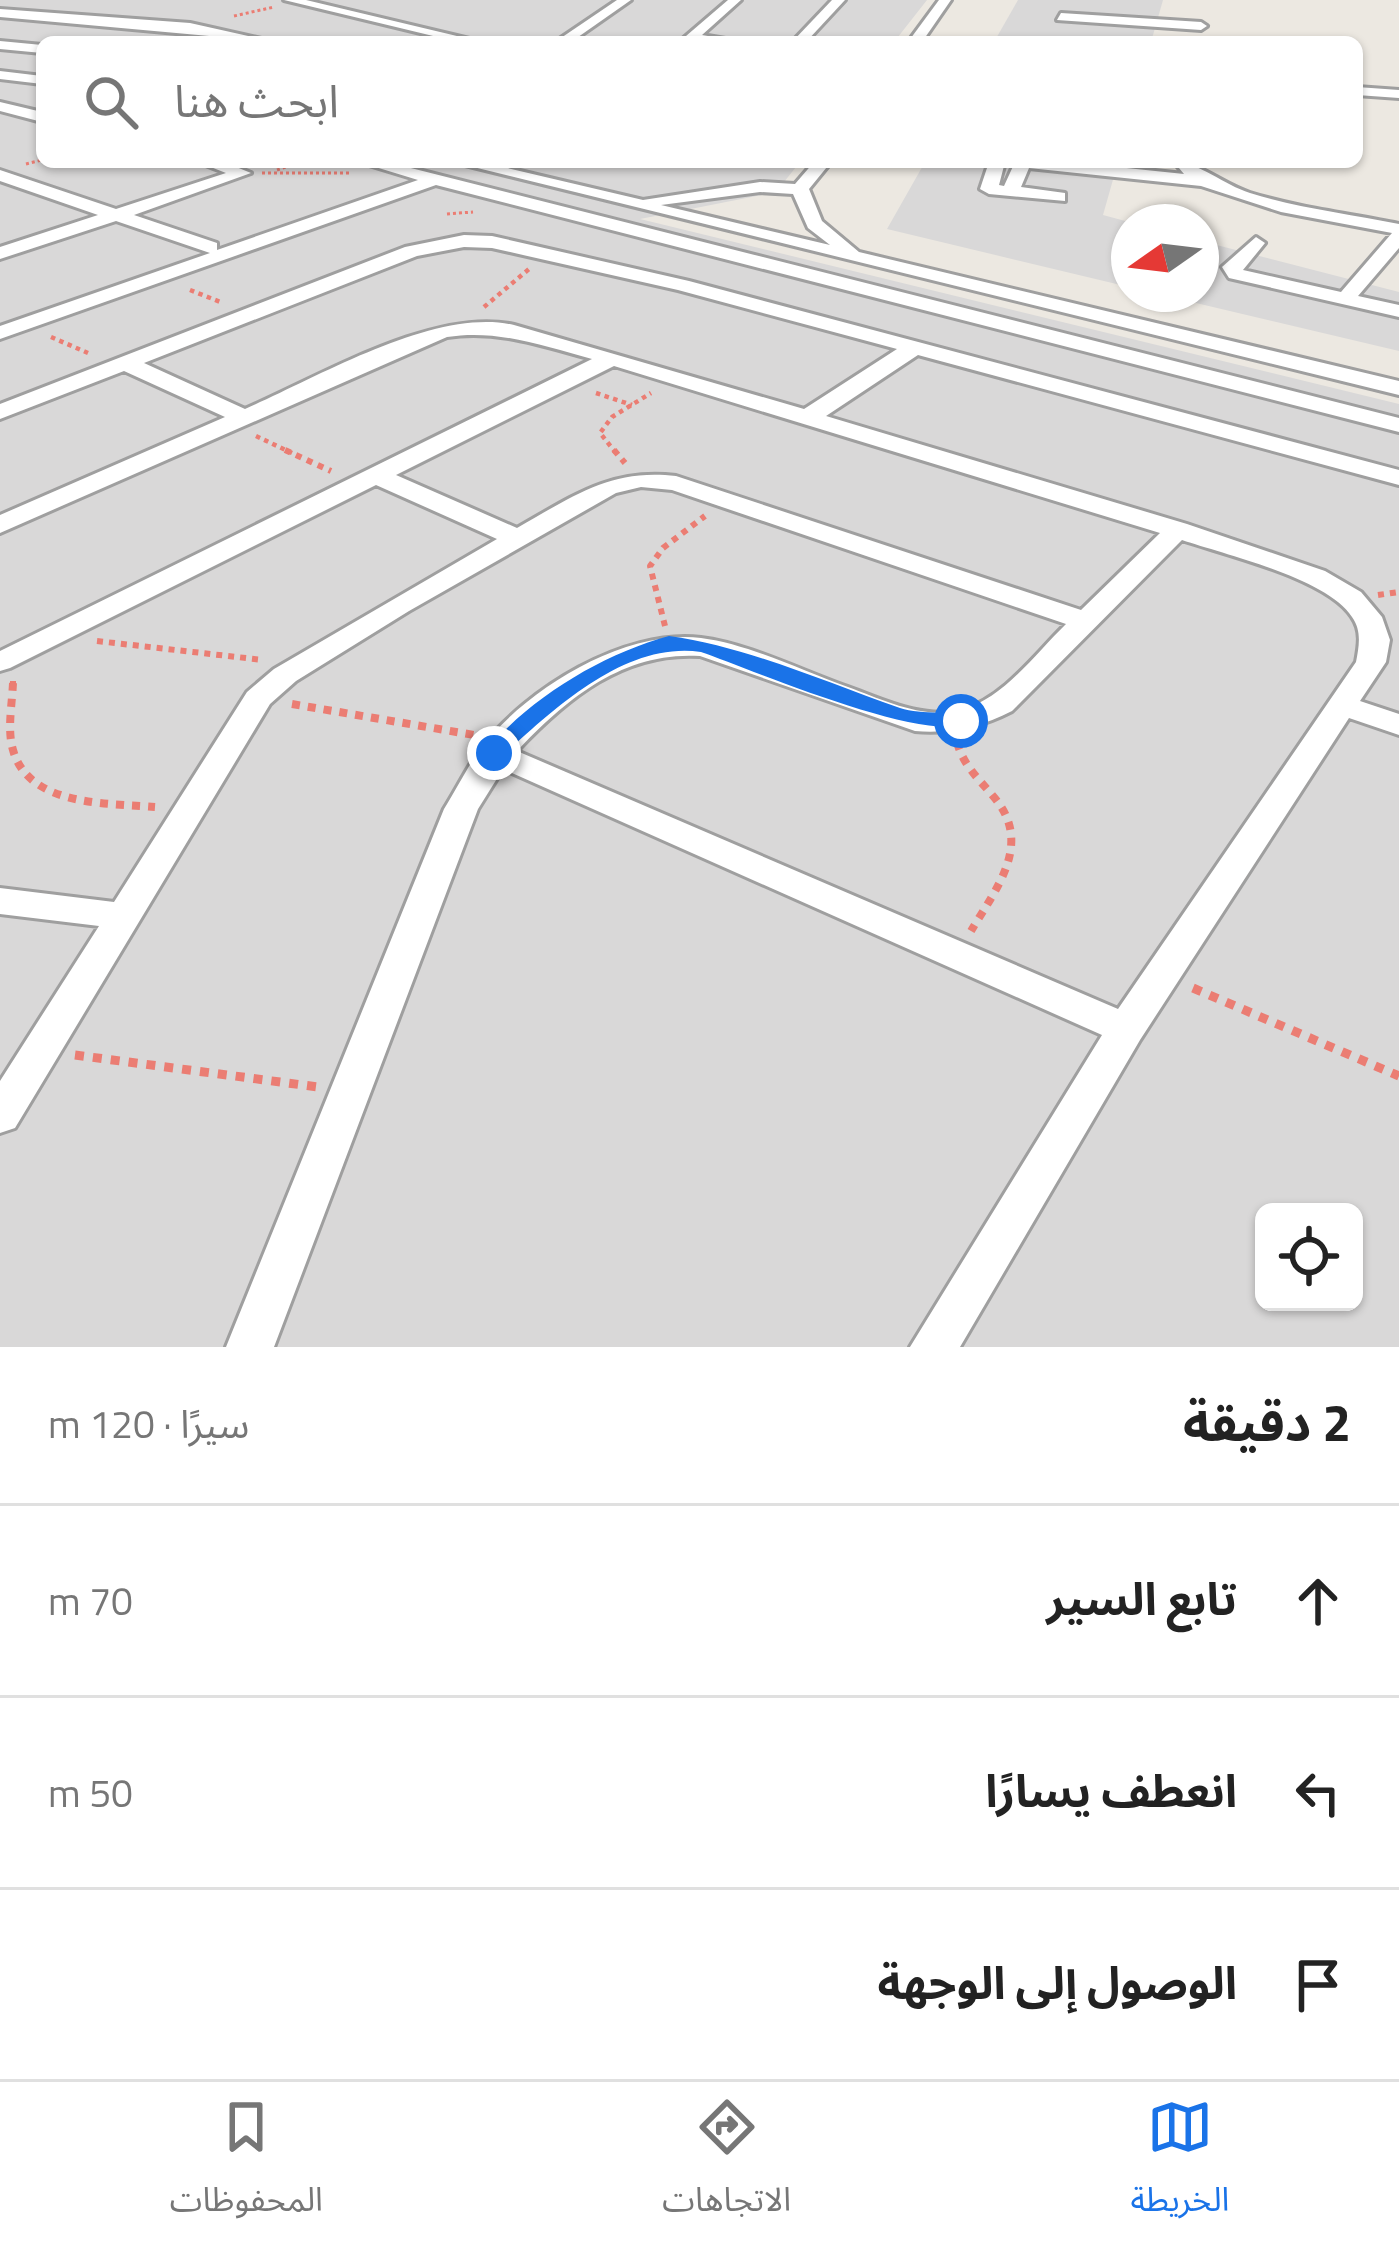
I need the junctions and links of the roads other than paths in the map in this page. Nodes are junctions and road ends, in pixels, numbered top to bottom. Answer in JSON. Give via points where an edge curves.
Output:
{"nodes":[{"id":1,"x":57,"y":0,"type":"edge"},
{"id":2,"x":625,"y":0,"type":"edge"},
{"id":3,"x":736,"y":0,"type":"edge"},
{"id":4,"x":838,"y":0,"type":"edge"},
{"id":5,"x":945,"y":0,"type":"edge"},
{"id":6,"x":1085,"y":0,"type":"edge"},
{"id":7,"x":292,"y":1,"type":"edge"},
{"id":8,"x":1067,"y":1,"type":"edge"},
{"id":9,"x":377,"y":6,"type":"dead end"},
{"id":10,"x":0,"y":13,"type":"edge"},
{"id":11,"x":338,"y":13,"type":"junction"},
{"id":12,"x":179,"y":14,"type":"dead end"},
{"id":13,"x":1061,"y":17,"type":"junction"},
{"id":14,"x":65,"y":18,"type":"junction"},
{"id":15,"x":1079,"y":18,"type":"junction"},
{"id":16,"x":190,"y":27,"type":"junction"},
{"id":17,"x":409,"y":29,"type":"junction"},
{"id":18,"x":1053,"y":35,"type":"dead end"},
{"id":19,"x":237,"y":36,"type":"edge"},
{"id":20,"x":387,"y":36,"type":"dead end"},
{"id":21,"x":445,"y":36,"type":"edge"},
{"id":22,"x":571,"y":36,"type":"edge"},
{"id":23,"x":693,"y":36,"type":"edge"},
{"id":24,"x":805,"y":36,"type":"edge"},
{"id":25,"x":919,"y":36,"type":"edge"},
{"id":26,"x":1072,"y":36,"type":"dead end"},
{"id":27,"x":1200,"y":36,"type":"edge"},
{"id":28,"x":0,"y":45,"type":"edge"},
{"id":29,"x":36,"y":48,"type":"edge"},
{"id":30,"x":0,"y":62,"type":"edge"},
{"id":31,"x":36,"y":65,"type":"edge"},
{"id":32,"x":0,"y":75,"type":"edge"},
{"id":33,"x":36,"y":79,"type":"edge"},
{"id":34,"x":1363,"y":91,"type":"edge"},
{"id":35,"x":1399,"y":94,"type":"edge"},
{"id":36,"x":0,"y":106,"type":"edge"},
{"id":37,"x":36,"y":115,"type":"edge"},
{"id":38,"x":227,"y":168,"type":"edge"},
{"id":39,"x":391,"y":168,"type":"edge"},
{"id":40,"x":485,"y":168,"type":"edge"},
{"id":41,"x":818,"y":168,"type":"edge"},
{"id":42,"x":995,"y":168,"type":"edge"},
{"id":43,"x":1020,"y":168,"type":"edge"},
{"id":44,"x":1079,"y":168,"type":"edge"},
{"id":45,"x":1187,"y":168,"type":"edge"},
{"id":46,"x":0,"y":175,"type":"edge"},
{"id":47,"x":432,"y":179,"type":"junction"},
{"id":48,"x":1199,"y":181,"type":"junction"},
{"id":49,"x":29,"y":185,"type":"junction"},
{"id":50,"x":800,"y":189,"type":"junction"},
{"id":51,"x":1010,"y":192,"type":"junction"},
{"id":52,"x":0,"y":194,"type":"edge"},
{"id":53,"x":1059,"y":197,"type":"dead end"},
{"id":54,"x":615,"y":201,"type":"junction"},
{"id":55,"x":117,"y":215,"type":"junction"},
{"id":56,"x":1399,"y":232,"type":"edge"},
{"id":57,"x":1256,"y":243,"type":"dead end"},
{"id":58,"x":210,"y":247,"type":"junction"},
{"id":59,"x":0,"y":253,"type":"edge"},
{"id":60,"x":868,"y":262,"type":"junction"},
{"id":61,"x":1350,"y":293,"type":"junction"},
{"id":62,"x":1005,"y":297,"type":"junction"},
{"id":63,"x":1399,"y":297,"type":"edge"},
{"id":64,"x":72,"y":301,"type":"junction"},
{"id":65,"x":1399,"y":311,"type":"edge"},
{"id":66,"x":973,"y":317,"type":"junction"},
{"id":67,"x":0,"y":320,"type":"edge"},
{"id":68,"x":0,"y":333,"type":"edge"},
{"id":69,"x":914,"y":348,"type":"junction"},
{"id":70,"x":612,"y":358,"type":"junction"},
{"id":71,"x":123,"y":366,"type":"junction"},
{"id":72,"x":1399,"y":388,"type":"edge"},
{"id":73,"x":0,"y":412,"type":"edge"},
{"id":74,"x":808,"y":417,"type":"junction"},
{"id":75,"x":234,"y":419,"type":"junction"},
{"id":76,"x":1399,"y":425,"type":"edge"},
{"id":77,"x":1399,"y":478,"type":"edge"},
{"id":78,"x":365,"y":479,"type":"junction"},
{"id":79,"x":0,"y":526,"type":"edge"},
{"id":80,"x":1178,"y":530,"type":"junction"},
{"id":81,"x":515,"y":537,"type":"junction"},
{"id":82,"x":1084,"y":620,"type":"junction"},
{"id":83,"x":7,"y":658,"type":"edge"},
{"id":84,"x":1341,"y":705,"type":"junction"},
{"id":85,"x":1399,"y":725,"type":"edge"},
{"id":86,"x":501,"y":746,"type":"junction"},
{"id":87,"x":0,"y":901,"type":"edge"},
{"id":88,"x":125,"y":916,"type":"junction"},
{"id":89,"x":1126,"y":1029,"type":"junction"},
{"id":90,"x":0,"y":1116,"type":"edge"},
{"id":91,"x":250,"y":1347,"type":"edge"},
{"id":92,"x":934,"y":1347,"type":"edge"}],
"edges":[{"from":1,"to":14,"type":"street"},
{"from":2,"to":22,"type":"street"},
{"from":3,"to":23,"type":"street"},
{"from":4,"to":24,"type":"street"},
{"from":5,"to":25,"type":"street"},
{"from":6,"to":15,"type":"street"},
{"from":7,"to":11,"type":"street"},
{"from":8,"to":13,"type":"street"},
{"from":9,"to":11,"type":"street"},
{"from":10,"to":14,"type":"street"},
{"from":11,"to":17,"type":"street"},
{"from":12,"to":16,"type":"street"},
{"from":13,"to":15,"type":"street"},
{"from":13,"to":18,"type":"street"},
{"from":14,"to":16,"type":"street"},
{"from":15,"to":26,"type":"street"},
{"from":15,"to":27,"type":"street","via":[[1202,19]]},
{"from":16,"to":19,"type":"street"},
{"from":17,"to":20,"type":"street"},
{"from":17,"to":21,"type":"street"},
{"from":28,"to":29,"type":"street"},
{"from":30,"to":31,"type":"street"},
{"from":32,"to":33,"type":"street"},
{"from":34,"to":35,"type":"street"},
{"from":36,"to":37,"type":"street"},
{"from":38,"to":55,"type":"street","via":[[241,176]]},
{"from":39,"to":47,"type":"street"},
{"from":40,"to":54,"type":"street"},
{"from":41,"to":50,"type":"street"},
{"from":42,"to":51,"type":"street","via":[[987,188]]},
{"from":43,"to":51,"type":"street"},
{"from":44,"to":48,"type":"street"},
{"from":45,"to":48,"type":"street"},
{"from":46,"to":49,"type":"street"},
{"from":47,"to":58,"type":"street","via":[[395,183]]},
{"from":47,"to":64,"type":"street"},
{"from":47,"to":66,"type":"street"},
{"from":48,"to":56,"type":"street"},
{"from":49,"to":52,"type":"street"},
{"from":49,"to":55,"type":"street"},
{"from":50,"to":54,"type":"street"},
{"from":50,"to":60,"type":"street","via":[[814,224]]},
{"from":51,"to":53,"type":"street"},
{"from":54,"to":60,"type":"street"},
{"from":55,"to":58,"type":"street"},
{"from":55,"to":59,"type":"street"},
{"from":56,"to":61,"type":"street"},
{"from":57,"to":61,"type":"street","via":[[1234,271]]},
{"from":58,"to":64,"type":"street"},
{"from":60,"to":62,"type":"street"},
{"from":61,"to":63,"type":"street"},
{"from":61,"to":65,"type":"street"},
{"from":62,"to":66,"type":"street","via":[[1005,310]]},
{"from":62,"to":72,"type":"street"},
{"from":64,"to":67,"type":"street"},
{"from":64,"to":68,"type":"street"},
{"from":66,"to":76,"type":"street"},
{"from":69,"to":71,"type":"street","via":[[492,242],[393,258]]},
{"from":69,"to":74,"type":"street"},
{"from":69,"to":77,"type":"street"},
{"from":70,"to":74,"type":"street"},
{"from":70,"to":75,"type":"street","via":[[507,329],[458,328]]},
{"from":70,"to":78,"type":"street"},
{"from":71,"to":73,"type":"street"},
{"from":71,"to":75,"type":"street"},
{"from":74,"to":80,"type":"street"},
{"from":75,"to":79,"type":"street"},
{"from":78,"to":81,"type":"street"},
{"from":78,"to":83,"type":"street"},
{"from":80,"to":82,"type":"street"},
{"from":80,"to":84,"type":"street","via":[[1315,577],[1351,598],[1375,640],[1371,662]]},
{"from":81,"to":82,"type":"street","via":[[607,488],[640,479],[676,483]]},
{"from":81,"to":88,"type":"street","via":[[258,699]]},
{"from":82,"to":86,"type":"street","via":[[1001,704],[961,721],[915,721],[704,646],[669,641],[622,657]]},
{"from":84,"to":85,"type":"street"},
{"from":84,"to":89,"type":"street"},
{"from":86,"to":89,"type":"street"},
{"from":86,"to":91,"type":"street","via":[[461,809]]},
{"from":87,"to":88,"type":"street"},
{"from":88,"to":90,"type":"street"},
{"from":89,"to":92,"type":"street"}]}
